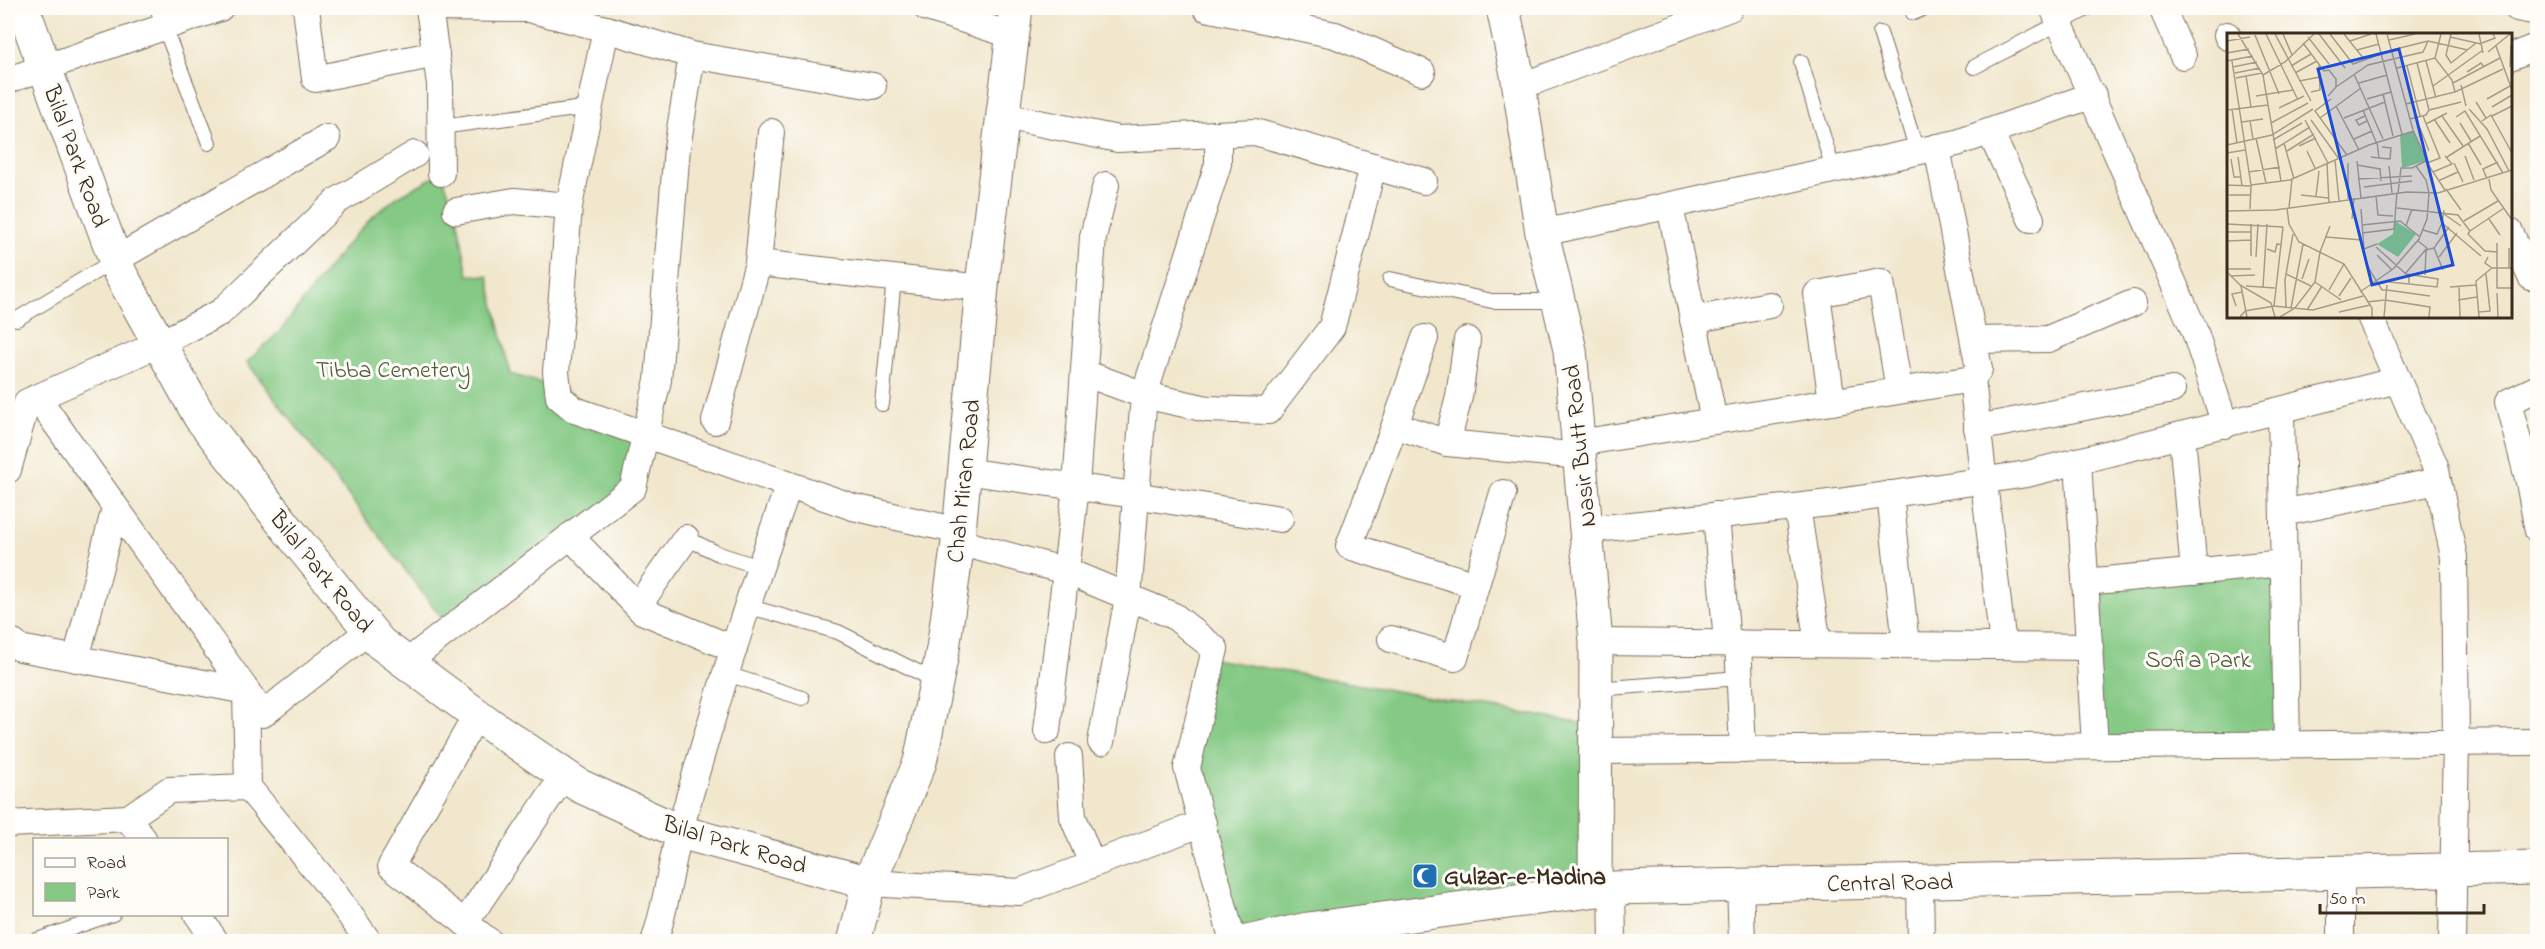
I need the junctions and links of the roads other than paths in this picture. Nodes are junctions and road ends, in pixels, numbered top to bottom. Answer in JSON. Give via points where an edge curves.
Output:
{"nodes":[{"id":1,"x":22,"y":8,"type":"edge"},
{"id":2,"x":220,"y":8,"type":"edge"},
{"id":3,"x":306,"y":8,"type":"edge"},
{"id":4,"x":429,"y":8,"type":"edge"},
{"id":5,"x":435,"y":8,"type":"edge"},
{"id":6,"x":528,"y":8,"type":"edge"},
{"id":7,"x":927,"y":8,"type":"edge"},
{"id":8,"x":1206,"y":8,"type":"edge"},
{"id":9,"x":1503,"y":8,"type":"edge"},
{"id":10,"x":1730,"y":8,"type":"edge"},
{"id":11,"x":2089,"y":8,"type":"edge"},
{"id":12,"x":2162,"y":8,"type":"edge"},
{"id":13,"x":2517,"y":8,"type":"edge"},
{"id":14,"x":2538,"y":12,"type":"edge"},
{"id":15,"x":2057,"y":15,"type":"edge"},
{"id":16,"x":161,"y":17,"type":"edge"},
{"id":17,"x":1015,"y":22,"type":"edge"},
{"id":18,"x":606,"y":28,"type":"junction"},
{"id":19,"x":1880,"y":33,"type":"dead end"},
{"id":20,"x":2538,"y":46,"type":"edge"},
{"id":21,"x":436,"y":54,"type":"junction"},
{"id":22,"x":692,"y":54,"type":"junction"},
{"id":23,"x":2183,"y":56,"type":"dead end"},
{"id":24,"x":2512,"y":57,"type":"edge"},
{"id":25,"x":1802,"y":62,"type":"dead end"},
{"id":26,"x":1974,"y":67,"type":"dead end"},
{"id":27,"x":45,"y":68,"type":"junction"},
{"id":28,"x":1422,"y":72,"type":"dead end"},
{"id":29,"x":8,"y":80,"type":"edge"},
{"id":30,"x":873,"y":86,"type":"dead end"},
{"id":31,"x":1520,"y":87,"type":"junction"},
{"id":32,"x":2092,"y":95,"type":"junction"},
{"id":33,"x":590,"y":108,"type":"junction"},
{"id":34,"x":1004,"y":116,"type":"junction"},
{"id":35,"x":441,"y":127,"type":"junction"},
{"id":36,"x":771,"y":132,"type":"dead end"},
{"id":37,"x":1990,"y":132,"type":"junction"},
{"id":38,"x":1218,"y":134,"type":"junction"},
{"id":39,"x":327,"y":138,"type":"dead end"},
{"id":40,"x":209,"y":143,"type":"dead end"},
{"id":41,"x":1927,"y":149,"type":"junction"},
{"id":42,"x":415,"y":154,"type":"dead end"},
{"id":43,"x":1373,"y":166,"type":"junction"},
{"id":44,"x":1833,"y":169,"type":"junction"},
{"id":45,"x":441,"y":173,"type":"dead end"},
{"id":46,"x":1424,"y":181,"type":"dead end"},
{"id":47,"x":1106,"y":185,"type":"dead end"},
{"id":48,"x":570,"y":206,"type":"junction"},
{"id":49,"x":1670,"y":206,"type":"junction"},
{"id":50,"x":456,"y":211,"type":"dead end"},
{"id":51,"x":2031,"y":219,"type":"dead end"},
{"id":52,"x":1542,"y":232,"type":"junction"},
{"id":53,"x":2512,"y":235,"type":"edge"},
{"id":54,"x":115,"y":261,"type":"junction"},
{"id":55,"x":758,"y":263,"type":"junction"},
{"id":56,"x":894,"y":278,"type":"junction"},
{"id":57,"x":1390,"y":279,"type":"dead end"},
{"id":58,"x":2526,"y":279,"type":"edge"},
{"id":59,"x":982,"y":288,"type":"junction"},
{"id":60,"x":1558,"y":301,"type":"junction"},
{"id":61,"x":2133,"y":303,"type":"dead end"},
{"id":62,"x":1769,"y":305,"type":"dead end"},
{"id":63,"x":2371,"y":318,"type":"edge"},
{"id":64,"x":17,"y":320,"type":"dead end"},
{"id":65,"x":1694,"y":320,"type":"junction"},
{"id":66,"x":1425,"y":338,"type":"dead end"},
{"id":67,"x":1467,"y":340,"type":"dead end"},
{"id":68,"x":1974,"y":340,"type":"junction"},
{"id":69,"x":159,"y":344,"type":"junction"},
{"id":70,"x":1084,"y":373,"type":"junction"},
{"id":71,"x":1972,"y":379,"type":"junction"},
{"id":72,"x":2398,"y":380,"type":"junction"},
{"id":73,"x":2538,"y":388,"type":"edge"},
{"id":74,"x":1899,"y":390,"type":"junction"},
{"id":75,"x":2172,"y":390,"type":"dead end"},
{"id":76,"x":1144,"y":395,"type":"junction"},
{"id":77,"x":37,"y":398,"type":"junction"},
{"id":78,"x":1832,"y":402,"type":"junction"},
{"id":79,"x":882,"y":404,"type":"dead end"},
{"id":80,"x":2281,"y":411,"type":"junction"},
{"id":81,"x":715,"y":421,"type":"dead end"},
{"id":82,"x":1714,"y":421,"type":"junction"},
{"id":83,"x":1395,"y":425,"type":"junction"},
{"id":84,"x":2225,"y":425,"type":"junction"},
{"id":85,"x":1977,"y":428,"type":"junction"},
{"id":86,"x":647,"y":435,"type":"junction"},
{"id":87,"x":2182,"y":436,"type":"junction"},
{"id":88,"x":11,"y":442,"type":"edge"},
{"id":89,"x":1447,"y":443,"type":"junction"},
{"id":90,"x":1580,"y":450,"type":"junction"},
{"id":91,"x":2078,"y":461,"type":"junction"},
{"id":92,"x":8,"y":470,"type":"edge"},
{"id":93,"x":964,"y":471,"type":"junction"},
{"id":94,"x":1983,"y":481,"type":"junction"},
{"id":95,"x":2438,"y":481,"type":"junction"},
{"id":96,"x":789,"y":485,"type":"junction"},
{"id":97,"x":1076,"y":487,"type":"junction"},
{"id":98,"x":1503,"y":493,"type":"dead end"},
{"id":99,"x":1890,"y":494,"type":"junction"},
{"id":100,"x":1135,"y":495,"type":"junction"},
{"id":101,"x":1797,"y":507,"type":"junction"},
{"id":102,"x":116,"y":508,"type":"junction"},
{"id":103,"x":2283,"y":513,"type":"junction"},
{"id":104,"x":1716,"y":515,"type":"junction"},
{"id":105,"x":1280,"y":519,"type":"dead end"},
{"id":106,"x":1587,"y":530,"type":"junction"},
{"id":107,"x":2538,"y":531,"type":"edge"},
{"id":108,"x":570,"y":536,"type":"junction"},
{"id":109,"x":958,"y":536,"type":"junction"},
{"id":110,"x":686,"y":538,"type":"joint"},
{"id":111,"x":2284,"y":563,"type":"junction"},
{"id":112,"x":759,"y":567,"type":"junction"},
{"id":113,"x":1066,"y":571,"type":"junction"},
{"id":114,"x":2194,"y":572,"type":"junction"},
{"id":115,"x":2085,"y":582,"type":"junction"},
{"id":116,"x":1476,"y":585,"type":"junction"},
{"id":117,"x":1128,"y":598,"type":"junction"},
{"id":118,"x":638,"y":606,"type":"junction"},
{"id":119,"x":747,"y":606,"type":"junction"},
{"id":120,"x":370,"y":630,"type":"junction"},
{"id":121,"x":8,"y":639,"type":"edge"},
{"id":122,"x":1391,"y":639,"type":"dead end"},
{"id":123,"x":1596,"y":642,"type":"junction"},
{"id":124,"x":1732,"y":643,"type":"junction"},
{"id":125,"x":1818,"y":644,"type":"junction"},
{"id":126,"x":1906,"y":645,"type":"junction"},
{"id":127,"x":2003,"y":646,"type":"junction"},
{"id":128,"x":2090,"y":647,"type":"junction"},
{"id":129,"x":734,"y":649,"type":"junction"},
{"id":130,"x":76,"y":659,"type":"junction"},
{"id":131,"x":407,"y":662,"type":"junction"},
{"id":132,"x":727,"y":674,"type":"junction"},
{"id":133,"x":1740,"y":678,"type":"junction"},
{"id":134,"x":936,"y":681,"type":"junction"},
{"id":135,"x":1596,"y":688,"type":"junction"},
{"id":136,"x":246,"y":691,"type":"junction"},
{"id":137,"x":801,"y":698,"type":"dead end"},
{"id":138,"x":477,"y":714,"type":"junction"},
{"id":139,"x":1047,"y":731,"type":"dead end"},
{"id":140,"x":1101,"y":742,"type":"dead end"},
{"id":141,"x":2538,"y":742,"type":"edge"},
{"id":142,"x":2456,"y":743,"type":"junction"},
{"id":143,"x":2287,"y":745,"type":"junction"},
{"id":144,"x":2095,"y":747,"type":"junction"},
{"id":145,"x":1743,"y":750,"type":"junction"},
{"id":146,"x":1596,"y":751,"type":"junction"},
{"id":147,"x":1069,"y":758,"type":"dead end"},
{"id":148,"x":564,"y":775,"type":"junction"},
{"id":149,"x":248,"y":787,"type":"junction"},
{"id":150,"x":128,"y":818,"type":"junction"},
{"id":151,"x":1203,"y":823,"type":"junction"},
{"id":152,"x":8,"y":824,"type":"edge"},
{"id":153,"x":680,"y":832,"type":"junction"},
{"id":154,"x":143,"y":838,"type":"edge"},
{"id":155,"x":1092,"y":864,"type":"junction"},
{"id":156,"x":2538,"y":868,"type":"edge"},
{"id":157,"x":2454,"y":870,"type":"junction"},
{"id":158,"x":2341,"y":873,"type":"junction"},
{"id":159,"x":1920,"y":882,"type":"junction"},
{"id":160,"x":869,"y":883,"type":"junction"},
{"id":161,"x":1740,"y":885,"type":"junction"},
{"id":162,"x":1603,"y":889,"type":"junction"},
{"id":163,"x":110,"y":916,"type":"edge"},
{"id":164,"x":198,"y":916,"type":"edge"},
{"id":165,"x":465,"y":923,"type":"junction"},
{"id":166,"x":1317,"y":935,"type":"edge"},
{"id":167,"x":31,"y":942,"type":"edge"},
{"id":168,"x":216,"y":942,"type":"edge"},
{"id":169,"x":369,"y":942,"type":"edge"},
{"id":170,"x":490,"y":942,"type":"edge"},
{"id":171,"x":654,"y":942,"type":"edge"},
{"id":172,"x":854,"y":942,"type":"edge"},
{"id":173,"x":1233,"y":942,"type":"edge"},
{"id":174,"x":1247,"y":942,"type":"edge"},
{"id":175,"x":1613,"y":942,"type":"edge"},
{"id":176,"x":1742,"y":942,"type":"edge"},
{"id":177,"x":1921,"y":942,"type":"edge"},
{"id":178,"x":2341,"y":942,"type":"edge"},
{"id":179,"x":2452,"y":942,"type":"edge"}],
"edges":[{"from":1,"to":27,"type":"street","name":"Bilal Park Road"},
{"from":2,"to":16,"type":"street"},
{"from":3,"to":21,"type":"street","via":[[315,78]]},
{"from":4,"to":21,"type":"street"},
{"from":5,"to":6,"type":"street"},
{"from":6,"to":18,"type":"street"},
{"from":7,"to":17,"type":"street"},
{"from":8,"to":28,"type":"street","via":[[1335,34]]},
{"from":9,"to":31,"type":"street","name":"Nasir Butt Road"},
{"from":10,"to":31,"type":"street"},
{"from":11,"to":15,"type":"lane"},
{"from":12,"to":23,"type":"street"},
{"from":13,"to":14,"type":"street"},
{"from":15,"to":26,"type":"lane"},
{"from":15,"to":32,"type":"street"},
{"from":16,"to":27,"type":"street"},
{"from":16,"to":40,"type":"lane"},
{"from":17,"to":34,"type":"street","name":"Chah Miran Road"},
{"from":18,"to":22,"type":"street"},
{"from":18,"to":33,"type":"street"},
{"from":19,"to":41,"type":"lane"},
{"from":20,"to":24,"type":"street"},
{"from":21,"to":35,"type":"street"},
{"from":22,"to":30,"type":"street"},
{"from":22,"to":86,"type":"street","via":[[676,148],[658,380]]},
{"from":25,"to":44,"type":"lane"},
{"from":27,"to":29,"type":"street"},
{"from":27,"to":54,"type":"street","name":"Bilal Park Road"},
{"from":31,"to":52,"type":"street","name":"Nasir Butt Road"},
{"from":32,"to":37,"type":"street"},
{"from":32,"to":84,"type":"street","via":[[2195,332]]},
{"from":33,"to":35,"type":"lane"},
{"from":33,"to":48,"type":"street"},
{"from":34,"to":38,"type":"street","via":[[1118,139]]},
{"from":34,"to":59,"type":"street","name":"Chah Miran Road"},
{"from":35,"to":45,"type":"street"},
{"from":36,"to":55,"type":"street"},
{"from":37,"to":41,"type":"street"},
{"from":37,"to":51,"type":"street"},
{"from":38,"to":43,"type":"street","via":[[1255,132]]},
{"from":38,"to":76,"type":"street","via":[[1218,164]]},
{"from":39,"to":54,"type":"street"},
{"from":41,"to":44,"type":"street"},
{"from":41,"to":68,"type":"street"},
{"from":42,"to":69,"type":"street","via":[[337,201],[221,312]]},
{"from":43,"to":46,"type":"street"},
{"from":43,"to":76,"type":"street","via":[[1332,327],[1269,411],[1207,409]]},
{"from":44,"to":49,"type":"street"},
{"from":47,"to":70,"type":"street","via":[[1093,237]]},
{"from":48,"to":50,"type":"street","via":[[514,201]]},
{"from":48,"to":86,"type":"street","via":[[556,372],[560,397],[575,410]]},
{"from":49,"to":52,"type":"street"},
{"from":49,"to":65,"type":"street"},
{"from":52,"to":60,"type":"street","name":"Nasir Butt Road"},
{"from":53,"to":58,"type":"street"},
{"from":54,"to":64,"type":"lane"},
{"from":54,"to":69,"type":"street","name":"Bilal Park Road"},
{"from":55,"to":56,"type":"street"},
{"from":55,"to":81,"type":"street"},
{"from":56,"to":59,"type":"street"},
{"from":56,"to":79,"type":"lane"},
{"from":57,"to":60,"type":"lane","via":[[1492,302]]},
{"from":59,"to":93,"type":"street","name":"Chah Miran Road"},
{"from":60,"to":90,"type":"street","name":"Nasir Butt Road","via":[[1570,350]]},
{"from":61,"to":68,"type":"street","via":[[2048,339]]},
{"from":62,"to":65,"type":"street"},
{"from":63,"to":72,"type":"street"},
{"from":65,"to":82,"type":"street"},
{"from":66,"to":83,"type":"street"},
{"from":67,"to":89,"type":"street"},
{"from":68,"to":71,"type":"street","via":[[1979,369]]},
{"from":69,"to":77,"type":"street"},
{"from":69,"to":120,"type":"street","name":"Bilal Park Road","via":[[200,417]]},
{"from":70,"to":76,"type":"street"},
{"from":70,"to":97,"type":"street"},
{"from":71,"to":74,"type":"street"},
{"from":71,"to":85,"type":"street"},
{"from":72,"to":80,"type":"street"},
{"from":72,"to":95,"type":"street"},
{"from":73,"to":107,"type":"street","via":[[2508,402]]},
{"from":74,"to":78,"type":"street"},
{"from":74,"to":78,"type":"street","via":[[1881,282],[1817,294]]},
{"from":75,"to":85,"type":"street"},
{"from":76,"to":100,"type":"street"},
{"from":77,"to":88,"type":"street","via":[[27,402]]},
{"from":77,"to":102,"type":"street"},
{"from":78,"to":82,"type":"street"},
{"from":80,"to":84,"type":"street"},
{"from":80,"to":103,"type":"street"},
{"from":82,"to":90,"type":"street"},
{"from":83,"to":89,"type":"street"},
{"from":83,"to":116,"type":"street","via":[[1349,546]]},
{"from":84,"to":87,"type":"street"},
{"from":85,"to":94,"type":"street"},
{"from":86,"to":96,"type":"street"},
{"from":86,"to":108,"type":"street","via":[[633,488]]},
{"from":87,"to":91,"type":"street"},
{"from":87,"to":114,"type":"street"},
{"from":88,"to":92,"type":"street"},
{"from":89,"to":90,"type":"street"},
{"from":90,"to":106,"type":"street","name":"Nasir Butt Road"},
{"from":91,"to":94,"type":"street"},
{"from":91,"to":115,"type":"street"},
{"from":93,"to":97,"type":"street"},
{"from":93,"to":109,"type":"street","name":"Chah Miran Road"},
{"from":94,"to":99,"type":"street"},
{"from":94,"to":127,"type":"street"},
{"from":95,"to":103,"type":"street"},
{"from":95,"to":142,"type":"street","via":[[2454,557]]},
{"from":96,"to":109,"type":"street"},
{"from":96,"to":112,"type":"street"},
{"from":97,"to":100,"type":"street"},
{"from":97,"to":113,"type":"street"},
{"from":98,"to":116,"type":"street"},
{"from":99,"to":101,"type":"street"},
{"from":99,"to":126,"type":"street"},
{"from":100,"to":105,"type":"street"},
{"from":100,"to":117,"type":"street"},
{"from":101,"to":104,"type":"street"},
{"from":101,"to":125,"type":"street"},
{"from":102,"to":130,"type":"street"},
{"from":102,"to":136,"type":"street"},
{"from":103,"to":111,"type":"street"},
{"from":104,"to":106,"type":"street"},
{"from":104,"to":124,"type":"street"},
{"from":106,"to":123,"type":"street","name":"Nasir Butt Road"},
{"from":108,"to":118,"type":"street"},
{"from":108,"to":131,"type":"street"},
{"from":109,"to":113,"type":"street"},
{"from":109,"to":134,"type":"street","name":"Chah Miran Road"},
{"from":110,"to":112,"type":"lane"},
{"from":110,"to":118,"type":"street"},
{"from":111,"to":114,"type":"street"},
{"from":111,"to":143,"type":"street"},
{"from":112,"to":119,"type":"street"},
{"from":113,"to":117,"type":"street"},
{"from":113,"to":139,"type":"street"},
{"from":114,"to":115,"type":"street"},
{"from":115,"to":128,"type":"street"},
{"from":116,"to":122,"type":"street","via":[[1455,658]]},
{"from":117,"to":140,"type":"street"},
{"from":117,"to":151,"type":"street","via":[[1174,616],[1215,649],[1187,768]]},
{"from":118,"to":129,"type":"street"},
{"from":119,"to":129,"type":"street"},
{"from":119,"to":134,"type":"lane","via":[[838,632]]},
{"from":120,"to":131,"type":"street","name":"Bilal Park Road","via":[[380,643]]},
{"from":120,"to":136,"type":"street","via":[[263,714]]},
{"from":121,"to":130,"type":"street","via":[[20,648]]},
{"from":123,"to":124,"type":"street"},
{"from":123,"to":135,"type":"street","name":"Nasir Butt Road"},
{"from":124,"to":125,"type":"street"},
{"from":124,"to":133,"type":"street"},
{"from":125,"to":126,"type":"street"},
{"from":126,"to":127,"type":"street"},
{"from":127,"to":128,"type":"street"},
{"from":128,"to":144,"type":"street"},
{"from":129,"to":132,"type":"street"},
{"from":130,"to":136,"type":"street"},
{"from":131,"to":138,"type":"street","name":"Bilal Park Road"},
{"from":132,"to":137,"type":"lane"},
{"from":132,"to":153,"type":"street"},
{"from":133,"to":135,"type":"lane"},
{"from":133,"to":145,"type":"street"},
{"from":134,"to":160,"type":"street","name":"Chah Miran Road","via":[[920,762]]},
{"from":135,"to":146,"type":"street","name":"Nasir Butt Road"},
{"from":136,"to":149,"type":"street"},
{"from":138,"to":148,"type":"street","name":"Bilal Park Road"},
{"from":138,"to":165,"type":"street","via":[[391,866]]},
{"from":141,"to":142,"type":"street"},
{"from":142,"to":143,"type":"street"},
{"from":142,"to":157,"type":"street"},
{"from":143,"to":144,"type":"street"},
{"from":144,"to":145,"type":"street"},
{"from":145,"to":146,"type":"street"},
{"from":146,"to":162,"type":"street","name":"Nasir Butt Road"},
{"from":147,"to":155,"type":"street","via":[[1073,817]]},
{"from":148,"to":153,"type":"street","name":"Bilal Park Road"},
{"from":148,"to":165,"type":"street"},
{"from":149,"to":150,"type":"street","via":[[169,790]]},
{"from":149,"to":169,"type":"street"},
{"from":150,"to":152,"type":"street"},
{"from":150,"to":154,"type":"street"},
{"from":151,"to":155,"type":"street"},
{"from":151,"to":173,"type":"street"},
{"from":153,"to":160,"type":"street","name":"Bilal Park Road"},
{"from":153,"to":171,"type":"street"},
{"from":155,"to":160,"type":"street","via":[[1018,892]]},
{"from":156,"to":157,"type":"street","name":"Central Road"},
{"from":157,"to":158,"type":"street","name":"Central Road"},
{"from":157,"to":179,"type":"street"},
{"from":158,"to":159,"type":"street","name":"Central Road"},
{"from":158,"to":178,"type":"street"},
{"from":159,"to":161,"type":"street","name":"Central Road"},
{"from":159,"to":177,"type":"street"},
{"from":160,"to":172,"type":"street","name":"Chah Miran Road"},
{"from":161,"to":162,"type":"street","name":"Central Road"},
{"from":161,"to":176,"type":"street"},
{"from":162,"to":166,"type":"street","name":"Central Road"},
{"from":162,"to":175,"type":"street"},
{"from":163,"to":167,"type":"lane"},
{"from":164,"to":168,"type":"street"},
{"from":165,"to":170,"type":"street"},
{"from":166,"to":174,"type":"street","name":"Central Road"}]}
